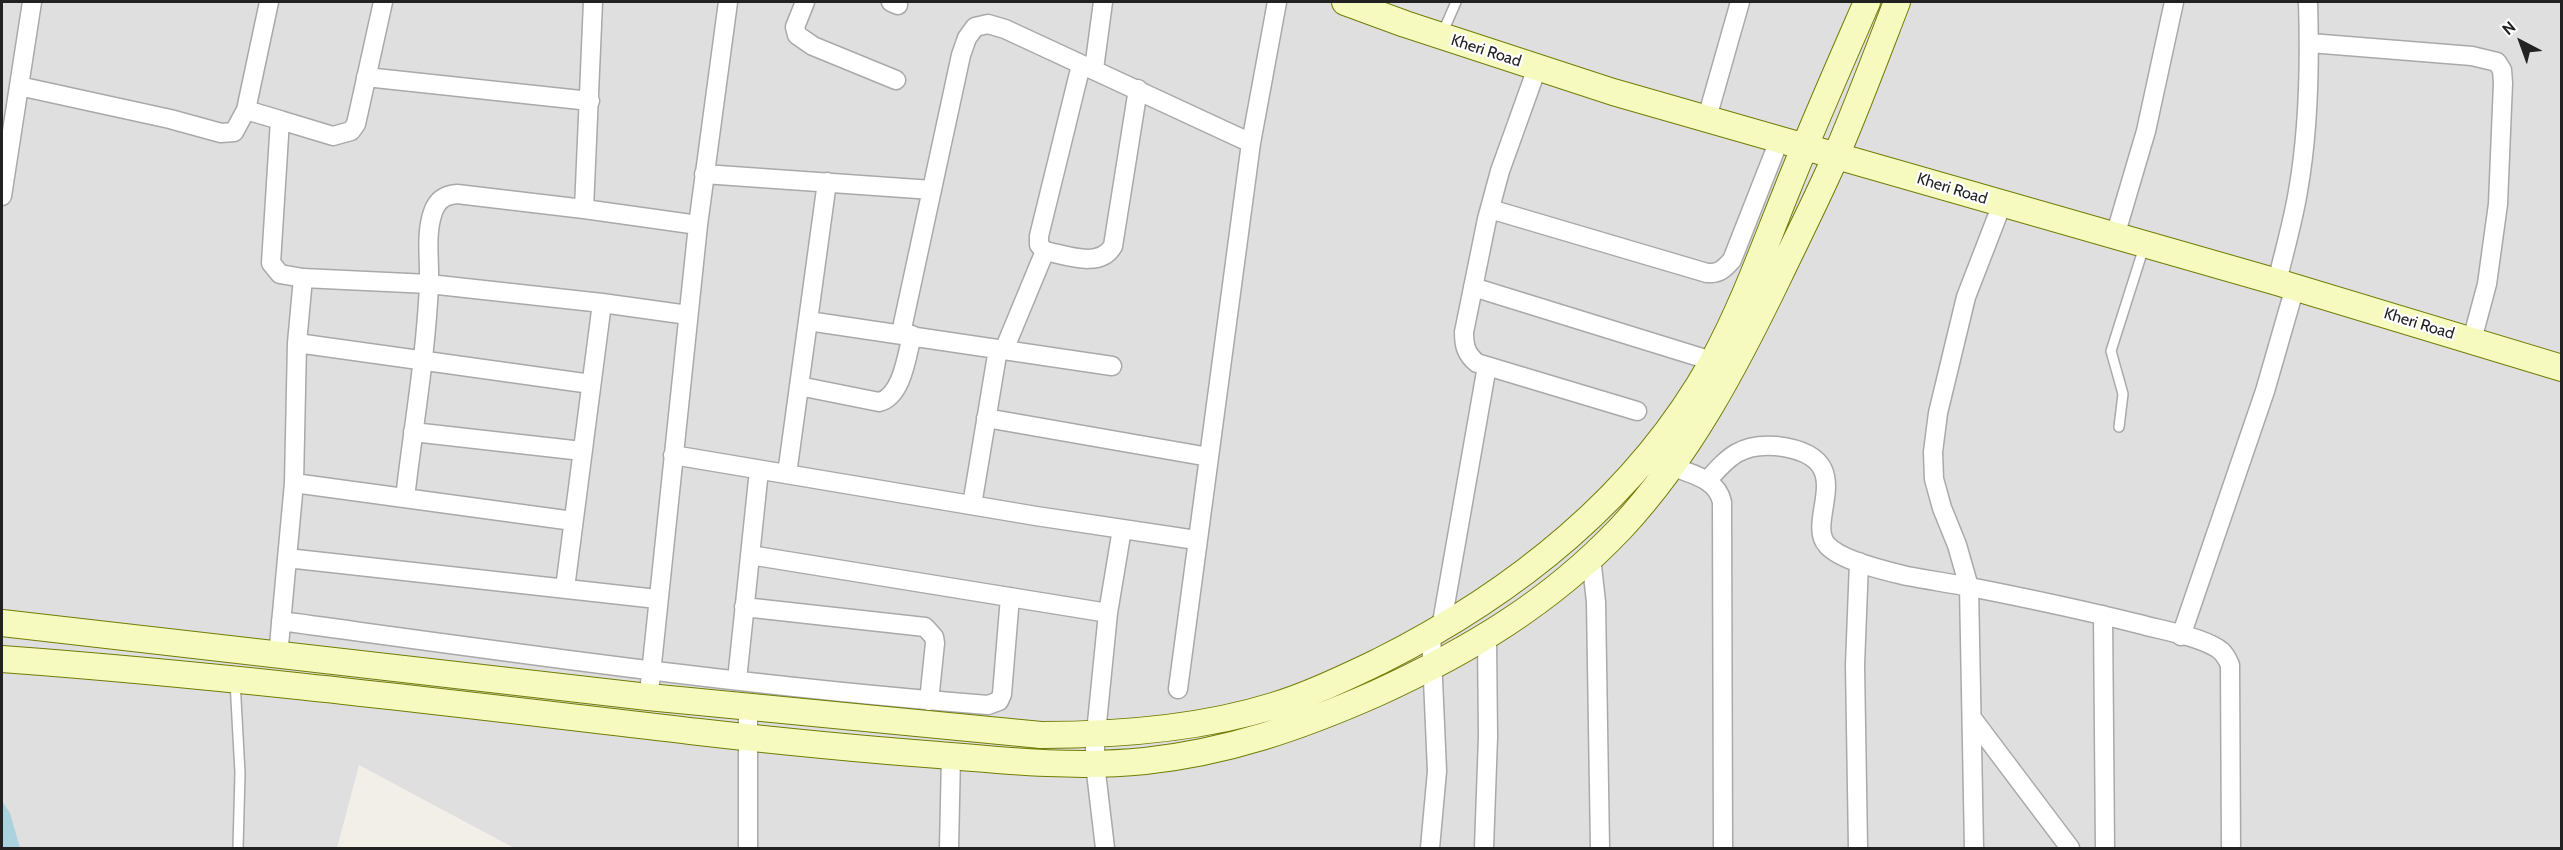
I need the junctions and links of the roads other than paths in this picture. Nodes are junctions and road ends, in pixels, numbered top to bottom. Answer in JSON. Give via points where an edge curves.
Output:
{"nodes":[{"id":1,"x":32,"y":2,"type":"edge"},
{"id":2,"x":269,"y":2,"type":"edge"},
{"id":3,"x":383,"y":2,"type":"edge"},
{"id":4,"x":593,"y":2,"type":"edge"},
{"id":5,"x":728,"y":2,"type":"edge"},
{"id":6,"x":805,"y":2,"type":"edge"},
{"id":7,"x":1102,"y":2,"type":"edge"},
{"id":8,"x":1277,"y":2,"type":"edge"},
{"id":9,"x":1345,"y":2,"type":"edge"},
{"id":10,"x":1456,"y":2,"type":"edge"},
{"id":11,"x":1740,"y":2,"type":"edge"},
{"id":12,"x":1867,"y":2,"type":"edge"},
{"id":13,"x":1898,"y":2,"type":"edge"},
{"id":14,"x":2174,"y":2,"type":"edge"},
{"id":15,"x":2308,"y":2,"type":"edge"},
{"id":16,"x":1441,"y":36,"type":"junction"},
{"id":17,"x":2310,"y":43,"type":"junction"},
{"id":18,"x":1088,"y":67,"type":"junction"},
{"id":19,"x":1537,"y":68,"type":"junction"},
{"id":20,"x":366,"y":77,"type":"junction"},
{"id":21,"x":896,"y":80,"type":"dead end"},
{"id":22,"x":19,"y":86,"type":"junction"},
{"id":23,"x":1138,"y":89,"type":"junction"},
{"id":24,"x":590,"y":101,"type":"junction"},
{"id":25,"x":246,"y":110,"type":"junction"},
{"id":26,"x":1707,"y":118,"type":"junction"},
{"id":27,"x":280,"y":120,"type":"junction"},
{"id":28,"x":1780,"y":138,"type":"junction"},
{"id":29,"x":1251,"y":143,"type":"junction"},
{"id":30,"x":1821,"y":150,"type":"junction"},
{"id":31,"x":704,"y":174,"type":"junction"},
{"id":32,"x":827,"y":182,"type":"junction"},
{"id":33,"x":932,"y":190,"type":"junction"},
{"id":34,"x":2,"y":196,"type":"edge"},
{"id":35,"x":2002,"y":204,"type":"junction"},
{"id":36,"x":584,"y":209,"type":"junction"},
{"id":37,"x":1490,"y":209,"type":"junction"},
{"id":38,"x":698,"y":225,"type":"junction"},
{"id":39,"x":2115,"y":236,"type":"junction"},
{"id":40,"x":2144,"y":245,"type":"junction"},
{"id":41,"x":1045,"y":251,"type":"junction"},
{"id":42,"x":303,"y":278,"type":"junction"},
{"id":43,"x":429,"y":284,"type":"junction"},
{"id":44,"x":2286,"y":284,"type":"junction"},
{"id":45,"x":1473,"y":287,"type":"junction"},
{"id":46,"x":602,"y":303,"type":"junction"},
{"id":47,"x":688,"y":315,"type":"junction"},
{"id":48,"x":808,"y":321,"type":"junction"},
{"id":49,"x":907,"y":334,"type":"junction"},
{"id":50,"x":2472,"y":340,"type":"junction"},
{"id":51,"x":297,"y":343,"type":"junction"},
{"id":52,"x":1001,"y":349,"type":"junction"},
{"id":53,"x":422,"y":361,"type":"junction"},
{"id":54,"x":1713,"y":361,"type":"junction"},
{"id":55,"x":1112,"y":366,"type":"dead end"},
{"id":56,"x":1487,"y":366,"type":"junction"},
{"id":57,"x":2562,"y":368,"type":"edge"},
{"id":58,"x":591,"y":384,"type":"junction"},
{"id":59,"x":799,"y":386,"type":"junction"},
{"id":60,"x":1637,"y":411,"type":"dead end"},
{"id":61,"x":986,"y":418,"type":"junction"},
{"id":62,"x":2119,"y":426,"type":"dead end"},
{"id":63,"x":413,"y":432,"type":"junction"},
{"id":64,"x":582,"y":451,"type":"junction"},
{"id":65,"x":673,"y":455,"type":"junction"},
{"id":66,"x":1209,"y":457,"type":"junction"},
{"id":67,"x":1671,"y":466,"type":"junction"},
{"id":68,"x":759,"y":470,"type":"junction"},
{"id":69,"x":787,"y":474,"type":"junction"},
{"id":70,"x":1707,"y":480,"type":"junction"},
{"id":71,"x":294,"y":483,"type":"junction"},
{"id":72,"x":405,"y":498,"type":"junction"},
{"id":73,"x":972,"y":505,"type":"junction"},
{"id":74,"x":573,"y":521,"type":"junction"},
{"id":75,"x":1122,"y":529,"type":"junction"},
{"id":76,"x":1196,"y":540,"type":"junction"},
{"id":77,"x":750,"y":555,"type":"junction"},
{"id":78,"x":1591,"y":556,"type":"junction"},
{"id":79,"x":287,"y":558,"type":"junction"},
{"id":80,"x":1859,"y":562,"type":"junction"},
{"id":81,"x":1969,"y":587,"type":"junction"},
{"id":82,"x":565,"y":588,"type":"junction"},
{"id":83,"x":1010,"y":597,"type":"junction"},
{"id":84,"x":657,"y":599,"type":"junction"},
{"id":85,"x":744,"y":608,"type":"junction"},
{"id":86,"x":1108,"y":613,"type":"junction"},
{"id":87,"x":2103,"y":615,"type":"junction"},
{"id":88,"x":281,"y":621,"type":"junction"},
{"id":89,"x":2,"y":623,"type":"edge"},
{"id":90,"x":2181,"y":636,"type":"junction"},
{"id":91,"x":1486,"y":638,"type":"junction"},
{"id":92,"x":1434,"y":646,"type":"junction"},
{"id":93,"x":278,"y":656,"type":"junction"},
{"id":94,"x":2,"y":659,"type":"edge"},
{"id":95,"x":651,"y":671,"type":"junction"},
{"id":96,"x":736,"y":680,"type":"junction"},
{"id":97,"x":235,"y":681,"type":"junction"},
{"id":98,"x":1178,"y":689,"type":"dead end"},
{"id":99,"x":648,"y":697,"type":"junction"},
{"id":100,"x":929,"y":700,"type":"junction"},
{"id":101,"x":1972,"y":718,"type":"junction"},
{"id":102,"x":747,"y":722,"type":"junction"},
{"id":103,"x":1095,"y":749,"type":"junction"},
{"id":104,"x":951,"y":756,"type":"junction"},
{"id":105,"x":238,"y":849,"type":"edge"},
{"id":106,"x":747,"y":849,"type":"edge"},
{"id":107,"x":949,"y":849,"type":"edge"},
{"id":108,"x":1105,"y":849,"type":"edge"},
{"id":109,"x":1430,"y":849,"type":"edge"},
{"id":110,"x":1484,"y":849,"type":"edge"},
{"id":111,"x":1600,"y":849,"type":"edge"},
{"id":112,"x":1723,"y":849,"type":"edge"},
{"id":113,"x":1858,"y":849,"type":"edge"},
{"id":114,"x":1974,"y":849,"type":"edge"},
{"id":115,"x":2070,"y":849,"type":"edge"},
{"id":116,"x":2105,"y":849,"type":"edge"},
{"id":117,"x":2231,"y":849,"type":"edge"}],
"edges":[{"from":1,"to":22,"type":"street"},
{"from":2,"to":25,"type":"street"},
{"from":3,"to":20,"type":"street"},
{"from":4,"to":24,"type":"street"},
{"from":5,"to":31,"type":"street"},
{"from":6,"to":21,"type":"street","via":[[795,27],[797,35],[813,46]]},
{"from":7,"to":18,"type":"street"},
{"from":8,"to":29,"type":"street"},
{"from":9,"to":16,"type":"street","name":"Kheri Road"},
{"from":10,"to":16,"type":"lane"},
{"from":11,"to":26,"type":"street"},
{"from":12,"to":30,"type":"street"},
{"from":13,"to":30,"type":"street"},
{"from":14,"to":39,"type":"street","via":[[2146,131]]},
{"from":15,"to":17,"type":"street"},
{"from":16,"to":19,"type":"street","name":"Kheri Road"},
{"from":17,"to":44,"type":"street","via":[[2305,143]]},
{"from":17,"to":50,"type":"street","via":[[2472,56],[2497,62],[2502,70],[2498,204],[2487,284]]},
{"from":18,"to":23,"type":"street"},
{"from":18,"to":33,"type":"street","via":[[1005,29],[988,24],[975,27],[961,55]]},
{"from":18,"to":41,"type":"street","via":[[1039,236]]},
{"from":19,"to":26,"type":"street","name":"Kheri Road"},
{"from":19,"to":37,"type":"street"},
{"from":20,"to":24,"type":"street"},
{"from":20,"to":27,"type":"street","via":[[351,131],[333,136]]},
{"from":22,"to":25,"type":"street","via":[[221,133],[234,132]]},
{"from":22,"to":34,"type":"street"},
{"from":23,"to":29,"type":"street"},
{"from":23,"to":41,"type":"street","via":[[1113,246],[1108,254],[1094,260]]},
{"from":24,"to":36,"type":"street"},
{"from":25,"to":27,"type":"street"},
{"from":26,"to":28,"type":"street","name":"Kheri Road"},
{"from":27,"to":42,"type":"street","via":[[271,262],[280,274]]},
{"from":28,"to":30,"type":"street","name":"Kheri Road"},
{"from":28,"to":37,"type":"street","via":[[1732,260],[1716,274]]},
{"from":29,"to":66,"type":"street"},
{"from":30,"to":35,"type":"street","name":"Kheri Road"},
{"from":30,"to":54,"type":"street","via":[[1757,266]]},
{"from":30,"to":67,"type":"street","via":[[1735,366]]},
{"from":31,"to":32,"type":"street"},
{"from":31,"to":38,"type":"street"},
{"from":32,"to":33,"type":"street"},
{"from":32,"to":48,"type":"street"},
{"from":33,"to":49,"type":"street"},
{"from":35,"to":39,"type":"street","name":"Kheri Road"},
{"from":35,"to":81,"type":"street","via":[[1966,297],[1938,413],[1933,452],[1934,479]]},
{"from":36,"to":38,"type":"street"},
{"from":36,"to":43,"type":"street","via":[[447,195],[439,200],[430,223]]},
{"from":37,"to":45,"type":"street"},
{"from":38,"to":47,"type":"street"},
{"from":39,"to":40,"type":"street","name":"Kheri Road"},
{"from":40,"to":44,"type":"street","name":"Kheri Road"},
{"from":40,"to":62,"type":"lane","via":[[2110,351],[2123,394]]},
{"from":41,"to":52,"type":"street"},
{"from":42,"to":43,"type":"street"},
{"from":42,"to":51,"type":"street"},
{"from":43,"to":46,"type":"street"},
{"from":43,"to":53,"type":"street"},
{"from":44,"to":50,"type":"street","name":"Kheri Road"},
{"from":44,"to":90,"type":"street","via":[[2265,391]]},
{"from":45,"to":54,"type":"street"},
{"from":45,"to":56,"type":"street","via":[[1464,345],[1468,356]]},
{"from":46,"to":47,"type":"street"},
{"from":46,"to":58,"type":"street"},
{"from":47,"to":65,"type":"street"},
{"from":48,"to":49,"type":"street"},
{"from":48,"to":59,"type":"street"},
{"from":49,"to":52,"type":"street"},
{"from":49,"to":59,"type":"street","via":[[896,391],[888,400],[879,402]]},
{"from":50,"to":57,"type":"street","name":"Kheri Road"},
{"from":51,"to":53,"type":"street"},
{"from":51,"to":71,"type":"street"},
{"from":52,"to":55,"type":"street"},
{"from":52,"to":61,"type":"street"},
{"from":53,"to":58,"type":"street"},
{"from":53,"to":63,"type":"street"},
{"from":54,"to":92,"type":"street","via":[[1664,433],[1606,502],[1571,536]]},
{"from":56,"to":60,"type":"street"},
{"from":56,"to":92,"type":"street"},
{"from":58,"to":64,"type":"street"},
{"from":59,"to":69,"type":"street"},
{"from":61,"to":66,"type":"street"},
{"from":61,"to":73,"type":"street"},
{"from":63,"to":64,"type":"street"},
{"from":63,"to":72,"type":"street"},
{"from":64,"to":74,"type":"street"},
{"from":65,"to":68,"type":"street"},
{"from":65,"to":84,"type":"street"},
{"from":66,"to":76,"type":"street"},
{"from":67,"to":70,"type":"street"},
{"from":67,"to":78,"type":"street","via":[[1621,527]]},
{"from":68,"to":69,"type":"street"},
{"from":68,"to":77,"type":"street"},
{"from":69,"to":73,"type":"street"},
{"from":70,"to":80,"type":"street","via":[[1728,458],[1761,445],[1781,447],[1812,458],[1827,483],[1822,534],[1826,544]]},
{"from":70,"to":112,"type":"street","via":[[1717,488],[1722,502]]},
{"from":71,"to":72,"type":"street"},
{"from":71,"to":79,"type":"street"},
{"from":72,"to":74,"type":"street"},
{"from":73,"to":75,"type":"street"},
{"from":74,"to":82,"type":"street"},
{"from":75,"to":76,"type":"street"},
{"from":75,"to":86,"type":"street"},
{"from":76,"to":98,"type":"street"},
{"from":77,"to":83,"type":"street"},
{"from":77,"to":85,"type":"street"},
{"from":78,"to":91,"type":"street","via":[[1526,612]]},
{"from":78,"to":111,"type":"street","via":[[1596,602]]},
{"from":79,"to":82,"type":"street"},
{"from":79,"to":88,"type":"street"},
{"from":80,"to":81,"type":"street"},
{"from":80,"to":113,"type":"street","via":[[1855,665]]},
{"from":81,"to":87,"type":"street"},
{"from":81,"to":101,"type":"street"},
{"from":82,"to":84,"type":"street"},
{"from":83,"to":86,"type":"street"},
{"from":83,"to":100,"type":"street","via":[[999,701],[988,705]]},
{"from":84,"to":95,"type":"street"},
{"from":85,"to":96,"type":"street"},
{"from":85,"to":100,"type":"street","via":[[926,627],[934,637]]},
{"from":86,"to":103,"type":"street"},
{"from":87,"to":90,"type":"street"},
{"from":87,"to":116,"type":"street"},
{"from":88,"to":93,"type":"street"},
{"from":88,"to":95,"type":"street"},
{"from":89,"to":93,"type":"street"},
{"from":90,"to":117,"type":"street","via":[[2218,648],[2230,665]]},
{"from":91,"to":92,"type":"street"},
{"from":91,"to":110,"type":"street"},
{"from":92,"to":103,"type":"street","via":[[1364,669],[1272,707]]},
{"from":92,"to":109,"type":"street","via":[[1437,771]]},
{"from":93,"to":99,"type":"street"},
{"from":94,"to":97,"type":"street"},
{"from":95,"to":96,"type":"street"},
{"from":95,"to":99,"type":"street"},
{"from":96,"to":100,"type":"street"},
{"from":97,"to":102,"type":"street"},
{"from":97,"to":105,"type":"lane","via":[[240,773]]},
{"from":99,"to":102,"type":"street"},
{"from":101,"to":114,"type":"street"},
{"from":101,"to":115,"type":"street"},
{"from":102,"to":103,"type":"street","via":[[1019,733]]},
{"from":102,"to":104,"type":"street"},
{"from":102,"to":106,"type":"street"},
{"from":103,"to":104,"type":"street"},
{"from":103,"to":108,"type":"street"},
{"from":104,"to":107,"type":"street"}]}
